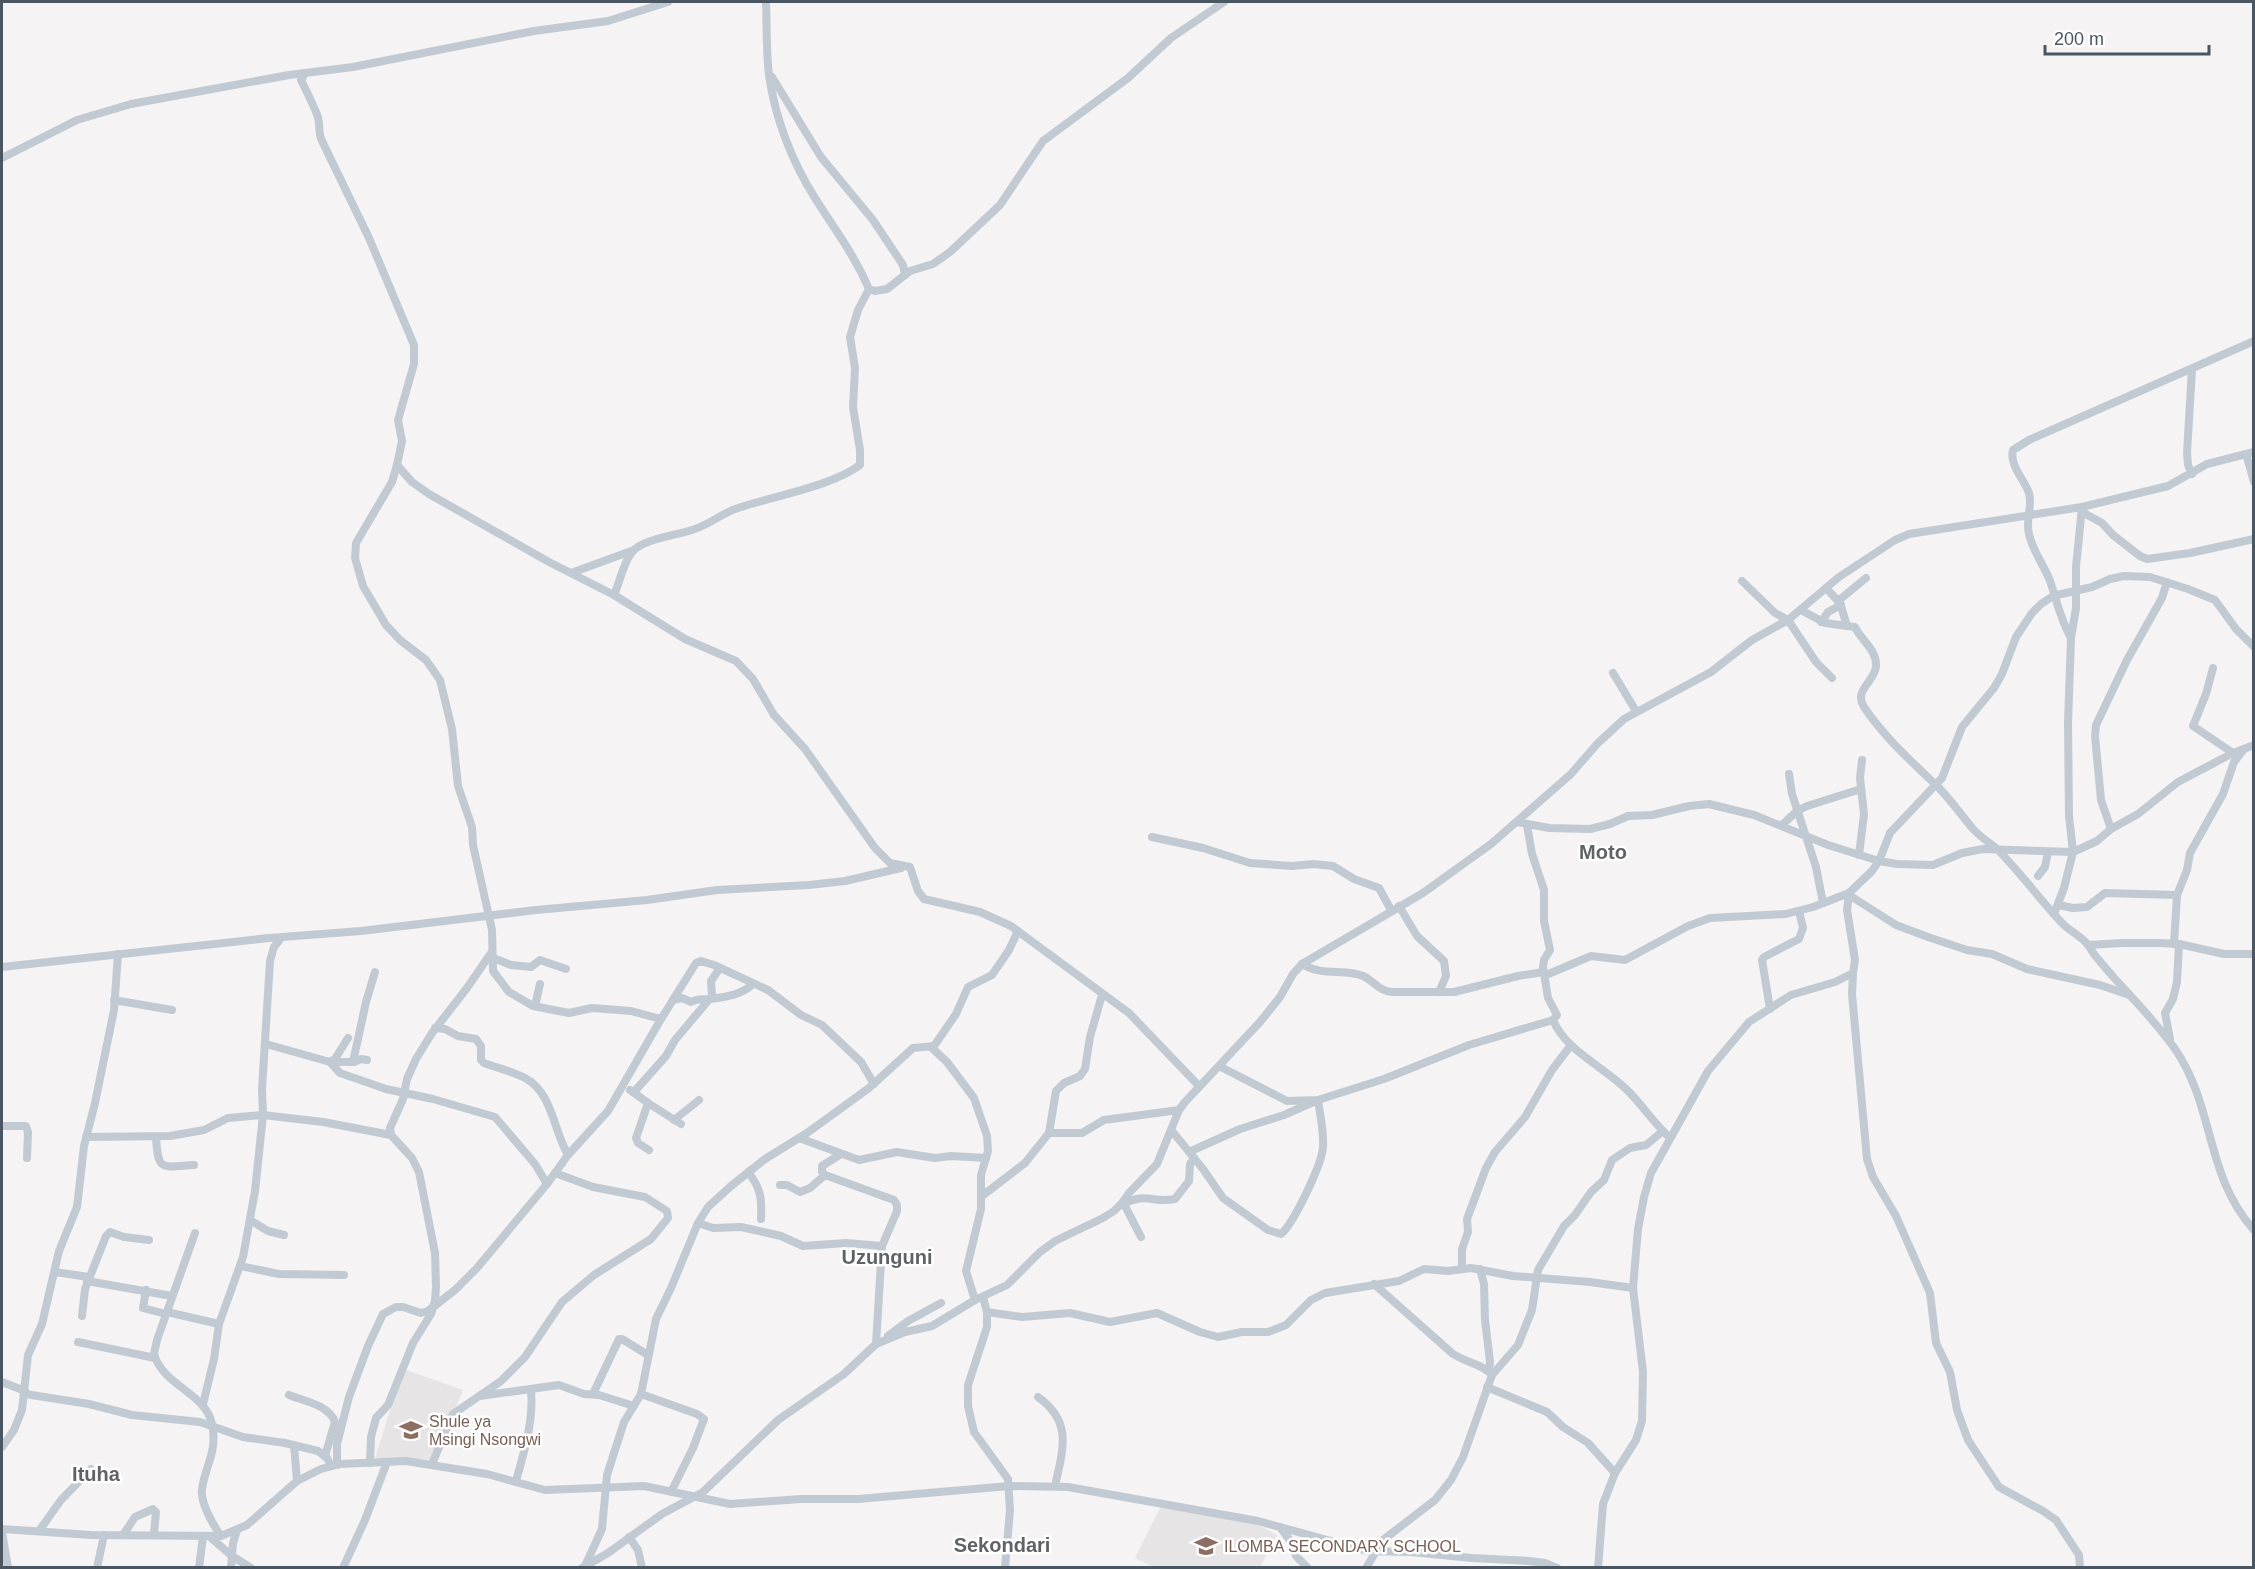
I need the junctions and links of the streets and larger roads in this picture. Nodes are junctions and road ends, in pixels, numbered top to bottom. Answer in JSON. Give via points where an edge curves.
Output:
{"nodes":[{"id":1,"x":668,"y":2,"type":"edge"},
{"id":2,"x":766,"y":2,"type":"edge"},
{"id":3,"x":1224,"y":2,"type":"edge"},
{"id":4,"x":305,"y":73,"type":"junction"},
{"id":5,"x":769,"y":74,"type":"junction"},
{"id":6,"x":2,"y":158,"type":"edge"},
{"id":7,"x":905,"y":275,"type":"junction"},
{"id":8,"x":868,"y":289,"type":"junction"},
{"id":9,"x":2253,"y":340,"type":"edge"},
{"id":10,"x":2192,"y":369,"type":"junction"},
{"id":11,"x":2250,"y":453,"type":"edge"},
{"id":12,"x":397,"y":465,"type":"junction"},
{"id":13,"x":2192,"y":474,"type":"junction"},
{"id":14,"x":2253,"y":482,"type":"edge"},
{"id":15,"x":2082,"y":510,"type":"junction"},
{"id":16,"x":2028,"y":515,"type":"junction"},
{"id":17,"x":2253,"y":539,"type":"edge"},
{"id":18,"x":634,"y":549,"type":"junction"},
{"id":19,"x":571,"y":573,"type":"junction"},
{"id":20,"x":1866,"y":578,"type":"dead end"},
{"id":21,"x":1742,"y":581,"type":"dead end"},
{"id":22,"x":2167,"y":582,"type":"junction"},
{"id":23,"x":1826,"y":588,"type":"junction"},
{"id":24,"x":2076,"y":591,"type":"junction"},
{"id":25,"x":614,"y":595,"type":"junction"},
{"id":26,"x":2053,"y":596,"type":"junction"},
{"id":27,"x":1839,"y":603,"type":"junction"},
{"id":28,"x":1801,"y":610,"type":"junction"},
{"id":29,"x":1788,"y":620,"type":"junction"},
{"id":30,"x":1821,"y":622,"type":"junction"},
{"id":31,"x":1847,"y":626,"type":"junction"},
{"id":32,"x":2071,"y":638,"type":"junction"},
{"id":33,"x":2253,"y":646,"type":"edge"},
{"id":34,"x":2213,"y":668,"type":"dead end"},
{"id":35,"x":1613,"y":673,"type":"dead end"},
{"id":36,"x":1832,"y":678,"type":"dead end"},
{"id":37,"x":1636,"y":711,"type":"junction"},
{"id":38,"x":2253,"y":745,"type":"edge"},
{"id":39,"x":2244,"y":749,"type":"junction"},
{"id":40,"x":2233,"y":753,"type":"junction"},
{"id":41,"x":1862,"y":760,"type":"dead end"},
{"id":42,"x":1789,"y":774,"type":"dead end"},
{"id":43,"x":1936,"y":785,"type":"junction"},
{"id":44,"x":1861,"y":789,"type":"junction"},
{"id":45,"x":1797,"y":811,"type":"junction"},
{"id":46,"x":1517,"y":822,"type":"junction"},
{"id":47,"x":1527,"y":825,"type":"junction"},
{"id":48,"x":1782,"y":825,"type":"junction"},
{"id":49,"x":2111,"y":829,"type":"junction"},
{"id":50,"x":1152,"y":837,"type":"dead end"},
{"id":51,"x":1807,"y":837,"type":"junction"},
{"id":52,"x":1996,"y":848,"type":"junction"},
{"id":53,"x":2048,"y":852,"type":"junction"},
{"id":54,"x":2073,"y":852,"type":"junction"},
{"id":55,"x":1859,"y":855,"type":"junction"},
{"id":56,"x":1879,"y":861,"type":"junction"},
{"id":57,"x":908,"y":866,"type":"junction"},
{"id":58,"x":2038,"y":876,"type":"dead end"},
{"id":59,"x":1849,"y":894,"type":"junction"},
{"id":60,"x":2177,"y":895,"type":"junction"},
{"id":61,"x":1823,"y":903,"type":"junction"},
{"id":62,"x":1395,"y":908,"type":"junction"},
{"id":63,"x":2056,"y":909,"type":"junction"},
{"id":64,"x":1799,"y":911,"type":"junction"},
{"id":65,"x":489,"y":916,"type":"junction"},
{"id":66,"x":1018,"y":931,"type":"junction"},
{"id":67,"x":281,"y":938,"type":"junction"},
{"id":68,"x":2176,"y":944,"type":"junction"},
{"id":69,"x":2088,"y":945,"type":"junction"},
{"id":70,"x":118,"y":954,"type":"junction"},
{"id":71,"x":2253,"y":954,"type":"edge"},
{"id":72,"x":491,"y":955,"type":"junction"},
{"id":73,"x":1302,"y":964,"type":"junction"},
{"id":74,"x":2,"y":967,"type":"edge"},
{"id":75,"x":720,"y":968,"type":"junction"},
{"id":76,"x":566,"y":969,"type":"dead end"},
{"id":77,"x":375,"y":972,"type":"dead end"},
{"id":78,"x":1545,"y":973,"type":"junction"},
{"id":79,"x":1853,"y":973,"type":"junction"},
{"id":80,"x":540,"y":984,"type":"dead end"},
{"id":81,"x":753,"y":984,"type":"junction"},
{"id":82,"x":1439,"y":993,"type":"junction"},
{"id":83,"x":1102,"y":995,"type":"junction"},
{"id":84,"x":2132,"y":996,"type":"junction"},
{"id":85,"x":709,"y":999,"type":"junction"},
{"id":86,"x":114,"y":1000,"type":"junction"},
{"id":87,"x":673,"y":1000,"type":"junction"},
{"id":88,"x":535,"y":1006,"type":"junction"},
{"id":89,"x":1770,"y":1009,"type":"junction"},
{"id":90,"x":172,"y":1010,"type":"dead end"},
{"id":91,"x":661,"y":1019,"type":"junction"},
{"id":92,"x":1553,"y":1020,"type":"junction"},
{"id":93,"x":435,"y":1028,"type":"junction"},
{"id":94,"x":348,"y":1038,"type":"dead end"},
{"id":95,"x":2171,"y":1043,"type":"junction"},
{"id":96,"x":266,"y":1044,"type":"junction"},
{"id":97,"x":1571,"y":1045,"type":"junction"},
{"id":98,"x":930,"y":1047,"type":"junction"},
{"id":99,"x":367,"y":1060,"type":"dead end"},
{"id":100,"x":331,"y":1062,"type":"junction"},
{"id":101,"x":353,"y":1062,"type":"junction"},
{"id":102,"x":1219,"y":1066,"type":"junction"},
{"id":103,"x":874,"y":1084,"type":"junction"},
{"id":104,"x":1199,"y":1086,"type":"junction"},
{"id":105,"x":624,"y":1087,"type":"junction"},
{"id":106,"x":634,"y":1092,"type":"junction"},
{"id":107,"x":405,"y":1093,"type":"junction"},
{"id":108,"x":699,"y":1100,"type":"dead end"},
{"id":109,"x":1318,"y":1100,"type":"junction"},
{"id":110,"x":648,"y":1103,"type":"junction"},
{"id":111,"x":1179,"y":1110,"type":"junction"},
{"id":112,"x":263,"y":1115,"type":"junction"},
{"id":113,"x":2,"y":1126,"type":"edge"},
{"id":114,"x":1172,"y":1131,"type":"junction"},
{"id":115,"x":1049,"y":1133,"type":"junction"},
{"id":116,"x":1667,"y":1135,"type":"junction"},
{"id":117,"x":391,"y":1136,"type":"junction"},
{"id":118,"x":86,"y":1137,"type":"junction"},
{"id":119,"x":156,"y":1137,"type":"junction"},
{"id":120,"x":799,"y":1138,"type":"junction"},
{"id":121,"x":649,"y":1150,"type":"dead end"},
{"id":122,"x":841,"y":1154,"type":"junction"},
{"id":123,"x":568,"y":1155,"type":"junction"},
{"id":124,"x":1192,"y":1155,"type":"junction"},
{"id":125,"x":27,"y":1158,"type":"dead end"},
{"id":126,"x":986,"y":1158,"type":"junction"},
{"id":127,"x":194,"y":1165,"type":"dead end"},
{"id":128,"x":748,"y":1172,"type":"junction"},
{"id":129,"x":555,"y":1173,"type":"junction"},
{"id":130,"x":825,"y":1176,"type":"junction"},
{"id":131,"x":547,"y":1184,"type":"junction"},
{"id":132,"x":780,"y":1185,"type":"dead end"},
{"id":133,"x":982,"y":1196,"type":"junction"},
{"id":134,"x":1122,"y":1205,"type":"junction"},
{"id":135,"x":761,"y":1219,"type":"dead end"},
{"id":136,"x":250,"y":1220,"type":"junction"},
{"id":137,"x":698,"y":1223,"type":"junction"},
{"id":138,"x":2253,"y":1230,"type":"edge"},
{"id":139,"x":195,"y":1233,"type":"dead end"},
{"id":140,"x":284,"y":1236,"type":"dead end"},
{"id":141,"x":1141,"y":1237,"type":"dead end"},
{"id":142,"x":149,"y":1240,"type":"dead end"},
{"id":143,"x":882,"y":1246,"type":"junction"},
{"id":144,"x":240,"y":1266,"type":"junction"},
{"id":145,"x":1462,"y":1268,"type":"junction"},
{"id":146,"x":1480,"y":1269,"type":"junction"},
{"id":147,"x":55,"y":1272,"type":"junction"},
{"id":148,"x":344,"y":1275,"type":"dead end"},
{"id":149,"x":1536,"y":1278,"type":"junction"},
{"id":150,"x":88,"y":1279,"type":"junction"},
{"id":151,"x":1374,"y":1284,"type":"junction"},
{"id":152,"x":1633,"y":1288,"type":"junction"},
{"id":153,"x":146,"y":1290,"type":"junction"},
{"id":154,"x":172,"y":1296,"type":"junction"},
{"id":155,"x":979,"y":1299,"type":"junction"},
{"id":156,"x":941,"y":1303,"type":"dead end"},
{"id":157,"x":434,"y":1307,"type":"junction"},
{"id":158,"x":987,"y":1312,"type":"junction"},
{"id":159,"x":167,"y":1313,"type":"junction"},
{"id":160,"x":82,"y":1316,"type":"dead end"},
{"id":161,"x":219,"y":1324,"type":"junction"},
{"id":162,"x":78,"y":1342,"type":"dead end"},
{"id":163,"x":880,"y":1342,"type":"junction"},
{"id":164,"x":648,"y":1355,"type":"junction"},
{"id":165,"x":155,"y":1358,"type":"junction"},
{"id":166,"x":1491,"y":1373,"type":"junction"},
{"id":167,"x":2,"y":1382,"type":"edge"},
{"id":168,"x":1487,"y":1387,"type":"junction"},
{"id":169,"x":531,"y":1390,"type":"junction"},
{"id":170,"x":25,"y":1392,"type":"junction"},
{"id":171,"x":593,"y":1394,"type":"junction"},
{"id":172,"x":641,"y":1394,"type":"junction"},
{"id":173,"x":289,"y":1395,"type":"dead end"},
{"id":174,"x":480,"y":1396,"type":"junction"},
{"id":175,"x":1038,"y":1397,"type":"dead end"},
{"id":176,"x":202,"y":1404,"type":"junction"},
{"id":177,"x":634,"y":1406,"type":"junction"},
{"id":178,"x":212,"y":1425,"type":"junction"},
{"id":179,"x":3,"y":1442,"type":"edge"},
{"id":180,"x":294,"y":1445,"type":"junction"},
{"id":181,"x":325,"y":1456,"type":"junction"},
{"id":182,"x":387,"y":1462,"type":"junction"},
{"id":183,"x":370,"y":1463,"type":"junction"},
{"id":184,"x":432,"y":1464,"type":"junction"},
{"id":185,"x":334,"y":1466,"type":"junction"},
{"id":186,"x":91,"y":1469,"type":"dead end"},
{"id":187,"x":1615,"y":1473,"type":"junction"},
{"id":188,"x":297,"y":1480,"type":"junction"},
{"id":189,"x":516,"y":1481,"type":"junction"},
{"id":190,"x":1009,"y":1486,"type":"junction"},
{"id":191,"x":1055,"y":1486,"type":"junction"},
{"id":192,"x":605,"y":1487,"type":"junction"},
{"id":193,"x":671,"y":1491,"type":"junction"},
{"id":194,"x":695,"y":1498,"type":"junction"},
{"id":195,"x":1280,"y":1527,"type":"junction"},
{"id":196,"x":237,"y":1530,"type":"junction"},
{"id":197,"x":2,"y":1531,"type":"edge"},
{"id":198,"x":39,"y":1531,"type":"junction"},
{"id":199,"x":154,"y":1534,"type":"junction"},
{"id":200,"x":104,"y":1535,"type":"junction"},
{"id":201,"x":123,"y":1535,"type":"junction"},
{"id":202,"x":206,"y":1536,"type":"junction"},
{"id":203,"x":221,"y":1536,"type":"junction"},
{"id":204,"x":629,"y":1537,"type":"junction"},
{"id":205,"x":1374,"y":1552,"type":"junction"},
{"id":206,"x":232,"y":1556,"type":"junction"},
{"id":207,"x":584,"y":1567,"type":"edge"},
{"id":208,"x":8,"y":1568,"type":"edge"},
{"id":209,"x":97,"y":1568,"type":"edge"},
{"id":210,"x":199,"y":1568,"type":"edge"},
{"id":211,"x":231,"y":1568,"type":"edge"},
{"id":212,"x":251,"y":1568,"type":"edge"},
{"id":213,"x":343,"y":1568,"type":"edge"},
{"id":214,"x":642,"y":1568,"type":"edge"},
{"id":215,"x":1005,"y":1568,"type":"edge"},
{"id":216,"x":1308,"y":1568,"type":"edge"},
{"id":217,"x":1366,"y":1568,"type":"edge"},
{"id":218,"x":1557,"y":1568,"type":"edge"},
{"id":219,"x":1598,"y":1568,"type":"edge"},
{"id":220,"x":2080,"y":1568,"type":"edge"}],
"edges":[{"from":1,"to":4,"type":"street","via":[[608,21]]},
{"from":2,"to":5,"type":"street"},
{"from":3,"to":7,"type":"street","via":[[1172,38],[1128,78],[1043,141],[1000,205],[950,252]]},
{"from":4,"to":6,"type":"street","via":[[123,106],[77,120]]},
{"from":4,"to":12,"type":"street","via":[[301,80],[318,117],[322,141],[375,250],[414,345],[414,364],[398,420],[402,441]]},
{"from":5,"to":7,"type":"street","via":[[826,164],[867,211],[903,265]]},
{"from":5,"to":8,"type":"street","via":[[788,145],[814,197],[855,259]]},
{"from":7,"to":8,"type":"street","via":[[887,289]]},
{"from":8,"to":18,"type":"street","via":[[850,337],[860,465]]},
{"from":9,"to":10,"type":"street"},
{"from":10,"to":13,"type":"street","via":[[2187,453]]},
{"from":10,"to":16,"type":"street","via":[[2016,448],[2012,458],[2030,499]]},
{"from":11,"to":13,"type":"street","via":[[2207,464]]},
{"from":11,"to":14,"type":"street"},
{"from":12,"to":19,"type":"street","via":[[424,491]]},
{"from":12,"to":65,"type":"street","via":[[392,482],[356,543],[355,558],[363,586],[386,625],[426,660],[440,680],[452,729],[458,786],[472,827]]},
{"from":13,"to":15,"type":"street","via":[[2168,486]]},
{"from":15,"to":16,"type":"street"},
{"from":15,"to":17,"type":"street","via":[[2147,559],[2190,554]]},
{"from":15,"to":24,"type":"street"},
{"from":16,"to":23,"type":"street","via":[[1909,534]]},
{"from":16,"to":26,"type":"street","via":[[2029,535]]},
{"from":18,"to":19,"type":"street"},
{"from":18,"to":25,"type":"street"},
{"from":19,"to":25,"type":"street"},
{"from":20,"to":27,"type":"street"},
{"from":21,"to":29,"type":"street","via":[[1775,613]]},
{"from":22,"to":24,"type":"street","via":[[2124,576]]},
{"from":22,"to":33,"type":"street","via":[[2215,600]]},
{"from":22,"to":49,"type":"street","via":[[2096,725],[2101,800]]},
{"from":23,"to":27,"type":"street"},
{"from":23,"to":28,"type":"street"},
{"from":24,"to":26,"type":"street"},
{"from":24,"to":32,"type":"street"},
{"from":25,"to":57,"type":"street","via":[[685,639],[742,665],[774,715],[808,753],[875,848],[891,863]]},
{"from":26,"to":32,"type":"street"},
{"from":26,"to":43,"type":"street","via":[[2036,609],[2016,637],[2002,674],[1962,727],[1945,774]]},
{"from":27,"to":30,"type":"street"},
{"from":27,"to":31,"type":"street"},
{"from":28,"to":29,"type":"street"},
{"from":28,"to":30,"type":"street"},
{"from":29,"to":36,"type":"street","via":[[1816,662]]},
{"from":29,"to":37,"type":"street","via":[[1752,640],[1702,677]]},
{"from":30,"to":31,"type":"street"},
{"from":31,"to":43,"type":"street","via":[[1855,627],[1876,661],[1874,673],[1861,693],[1862,704],[1891,741]]},
{"from":32,"to":54,"type":"street","via":[[2068,789]]},
{"from":34,"to":40,"type":"street","via":[[2193,726]]},
{"from":35,"to":37,"type":"street"},
{"from":37,"to":46,"type":"street"},
{"from":38,"to":39,"type":"street"},
{"from":39,"to":40,"type":"street"},
{"from":39,"to":60,"type":"street","via":[[2190,853]]},
{"from":40,"to":49,"type":"street","via":[[2178,782]]},
{"from":41,"to":44,"type":"street"},
{"from":42,"to":45,"type":"street"},
{"from":43,"to":52,"type":"street","via":[[1976,832]]},
{"from":43,"to":56,"type":"street","via":[[1890,832]]},
{"from":44,"to":45,"type":"street"},
{"from":44,"to":55,"type":"street","via":[[1864,814]]},
{"from":45,"to":48,"type":"street"},
{"from":45,"to":51,"type":"street"},
{"from":46,"to":47,"type":"street"},
{"from":46,"to":62,"type":"street","via":[[1442,880]]},
{"from":47,"to":48,"type":"street","via":[[1590,829],[1628,816],[1699,804],[1739,810]]},
{"from":47,"to":78,"type":"street","via":[[1544,890],[1544,921],[1550,950],[1543,963]]},
{"from":48,"to":51,"type":"street"},
{"from":49,"to":54,"type":"street","via":[[2097,841]]},
{"from":50,"to":62,"type":"street","via":[[1250,864],[1333,866],[1379,888]]},
{"from":51,"to":55,"type":"street"},
{"from":51,"to":61,"type":"street"},
{"from":52,"to":53,"type":"street"},
{"from":52,"to":56,"type":"street","via":[[1969,851],[1933,865]]},
{"from":52,"to":63,"type":"street"},
{"from":53,"to":54,"type":"street"},
{"from":53,"to":58,"type":"street"},
{"from":54,"to":63,"type":"street"},
{"from":55,"to":56,"type":"street"},
{"from":56,"to":59,"type":"street"},
{"from":57,"to":65,"type":"street","via":[[844,881],[717,890]]},
{"from":57,"to":66,"type":"street","via":[[924,899],[989,915]]},
{"from":59,"to":61,"type":"street"},
{"from":59,"to":79,"type":"street"},
{"from":59,"to":84,"type":"street","via":[[1896,925],[1928,937],[1992,954],[2027,969]]},
{"from":60,"to":63,"type":"street","via":[[2105,892],[2087,907]]},
{"from":60,"to":68,"type":"street"},
{"from":61,"to":64,"type":"street"},
{"from":62,"to":73,"type":"street"},
{"from":62,"to":82,"type":"street","via":[[1444,961],[1446,976]]},
{"from":63,"to":69,"type":"street","via":[[2065,926]]},
{"from":64,"to":78,"type":"street","via":[[1710,918],[1625,960],[1591,956]]},
{"from":64,"to":89,"type":"street","via":[[1803,927],[1799,939],[1762,960]]},
{"from":65,"to":67,"type":"street"},
{"from":65,"to":72,"type":"street"},
{"from":66,"to":83,"type":"street"},
{"from":66,"to":98,"type":"street","via":[[993,975],[968,987],[953,1018]]},
{"from":67,"to":70,"type":"street"},
{"from":67,"to":96,"type":"street","via":[[270,961]]},
{"from":68,"to":69,"type":"street"},
{"from":68,"to":71,"type":"street","via":[[2223,954]]},
{"from":68,"to":95,"type":"street","via":[[2177,982],[2165,1013]]},
{"from":69,"to":84,"type":"street"},
{"from":70,"to":74,"type":"street"},
{"from":70,"to":86,"type":"street"},
{"from":72,"to":76,"type":"street","via":[[519,966],[531,967],[540,960]]},
{"from":72,"to":88,"type":"street","via":[[493,971],[501,985]]},
{"from":72,"to":93,"type":"street"},
{"from":73,"to":82,"type":"street","via":[[1319,971],[1364,976],[1386,991]]},
{"from":73,"to":102,"type":"street","via":[[1272,1008]]},
{"from":75,"to":81,"type":"street"},
{"from":75,"to":85,"type":"street","via":[[711,981]]},
{"from":75,"to":87,"type":"street","via":[[696,963]]},
{"from":77,"to":101,"type":"street"},
{"from":78,"to":82,"type":"street"},
{"from":78,"to":92,"type":"street","via":[[1548,998],[1557,1015]]},
{"from":79,"to":89,"type":"street","via":[[1791,995]]},
{"from":79,"to":220,"type":"street","via":[[1869,1168],[1896,1216],[1930,1293],[1934,1335],[1950,1372],[1961,1423],[1999,1486],[2052,1517],[2079,1555]]},
{"from":80,"to":88,"type":"street"},
{"from":81,"to":85,"type":"street","via":[[741,993]]},
{"from":81,"to":103,"type":"street","via":[[826,1028],[861,1062]]},
{"from":83,"to":104,"type":"street","via":[[1129,1013]]},
{"from":83,"to":115,"type":"street","via":[[1085,1069],[1056,1091]]},
{"from":84,"to":95,"type":"street"},
{"from":85,"to":87,"type":"street"},
{"from":85,"to":106,"type":"street"},
{"from":86,"to":90,"type":"street"},
{"from":86,"to":118,"type":"street"},
{"from":87,"to":91,"type":"street"},
{"from":88,"to":91,"type":"street","via":[[568,1013],[592,1008],[631,1011]]},
{"from":89,"to":116,"type":"street","via":[[1749,1022],[1715,1061]]},
{"from":91,"to":105,"type":"street"},
{"from":92,"to":97,"type":"street","via":[[1558,1033]]},
{"from":92,"to":109,"type":"street","via":[[1469,1045]]},
{"from":93,"to":107,"type":"street","via":[[410,1070]]},
{"from":93,"to":123,"type":"street","via":[[476,1039],[484,1063],[534,1084],[548,1104]]},
{"from":94,"to":100,"type":"street"},
{"from":95,"to":138,"type":"street","via":[[2192,1076],[2227,1191]]},
{"from":96,"to":100,"type":"street"},
{"from":96,"to":112,"type":"street"},
{"from":97,"to":116,"type":"street","via":[[1624,1087]]},
{"from":97,"to":145,"type":"street","via":[[1525,1117],[1486,1168],[1467,1219]]},
{"from":98,"to":103,"type":"street","via":[[913,1048]]},
{"from":98,"to":126,"type":"street","via":[[974,1098],[987,1136]]},
{"from":99,"to":101,"type":"street"},
{"from":100,"to":101,"type":"street"},
{"from":100,"to":107,"type":"street","via":[[340,1073]]},
{"from":102,"to":104,"type":"street"},
{"from":102,"to":109,"type":"street","via":[[1287,1101]]},
{"from":103,"to":120,"type":"street"},
{"from":104,"to":111,"type":"street"},
{"from":105,"to":106,"type":"street"},
{"from":105,"to":123,"type":"street","via":[[601,1121]]},
{"from":106,"to":110,"type":"street"},
{"from":107,"to":117,"type":"street","via":[[390,1128]]},
{"from":107,"to":131,"type":"street","via":[[495,1117]]},
{"from":108,"to":110,"type":"street","via":[[677,1122]]},
{"from":109,"to":124,"type":"street","via":[[1240,1129]]},
{"from":109,"to":124,"type":"street","via":[[1322,1156],[1297,1211],[1281,1234],[1268,1230],[1223,1198]]},
{"from":110,"to":121,"type":"street","via":[[636,1138]]},
{"from":111,"to":114,"type":"street"},
{"from":111,"to":115,"type":"street","via":[[1104,1120],[1082,1133]]},
{"from":112,"to":117,"type":"street"},
{"from":112,"to":119,"type":"street","via":[[228,1118],[201,1131]]},
{"from":112,"to":136,"type":"street"},
{"from":113,"to":125,"type":"street","via":[[26,1126]]},
{"from":114,"to":124,"type":"street"},
{"from":114,"to":134,"type":"street","via":[[1157,1164],[1128,1193]]},
{"from":115,"to":133,"type":"street","via":[[1025,1163]]},
{"from":116,"to":149,"type":"street","via":[[1630,1148],[1612,1160],[1604,1180],[1549,1249]]},
{"from":116,"to":152,"type":"street","via":[[1644,1197]]},
{"from":117,"to":157,"type":"street","via":[[412,1158],[419,1172],[435,1253]]},
{"from":118,"to":119,"type":"street"},
{"from":118,"to":147,"type":"street","via":[[77,1207]]},
{"from":119,"to":127,"type":"street","via":[[162,1165]]},
{"from":120,"to":122,"type":"street"},
{"from":120,"to":128,"type":"street"},
{"from":122,"to":126,"type":"street","via":[[863,1160],[897,1152],[935,1158]]},
{"from":122,"to":130,"type":"street","via":[[822,1166]]},
{"from":123,"to":129,"type":"street"},
{"from":124,"to":134,"type":"street","via":[[1190,1181],[1175,1199],[1143,1197]]},
{"from":126,"to":133,"type":"street","via":[[981,1175]]},
{"from":128,"to":135,"type":"street","via":[[762,1196]]},
{"from":128,"to":137,"type":"street","via":[[708,1207]]},
{"from":129,"to":131,"type":"street"},
{"from":129,"to":174,"type":"street","via":[[592,1187],[645,1197],[667,1211],[668,1218],[651,1239],[594,1275],[561,1302],[525,1357]]},
{"from":130,"to":132,"type":"street","via":[[800,1192]]},
{"from":130,"to":143,"type":"street","via":[[896,1202],[897,1211]]},
{"from":131,"to":157,"type":"street","via":[[477,1268]]},
{"from":133,"to":155,"type":"street","via":[[966,1271]]},
{"from":134,"to":141,"type":"street"},
{"from":134,"to":155,"type":"street","via":[[1054,1241],[1012,1281]]},
{"from":136,"to":140,"type":"street"},
{"from":136,"to":144,"type":"street"},
{"from":137,"to":143,"type":"street","via":[[713,1228],[741,1227],[781,1236],[803,1246]]},
{"from":137,"to":164,"type":"street","via":[[656,1319]]},
{"from":139,"to":154,"type":"street"},
{"from":142,"to":150,"type":"street","via":[[108,1233]]},
{"from":143,"to":163,"type":"street"},
{"from":144,"to":148,"type":"street","via":[[279,1274]]},
{"from":144,"to":161,"type":"street"},
{"from":145,"to":146,"type":"street"},
{"from":145,"to":151,"type":"street","via":[[1424,1269],[1399,1281]]},
{"from":146,"to":149,"type":"street"},
{"from":146,"to":166,"type":"street"},
{"from":147,"to":150,"type":"street"},
{"from":147,"to":170,"type":"street","via":[[39,1331],[28,1355]]},
{"from":149,"to":152,"type":"street"},
{"from":149,"to":166,"type":"street","via":[[1532,1310],[1521,1338]]},
{"from":150,"to":153,"type":"street"},
{"from":150,"to":160,"type":"street"},
{"from":151,"to":158,"type":"street","via":[[1317,1296],[1274,1330],[1218,1337],[1157,1313],[1110,1322],[1070,1313],[1022,1317]]},
{"from":151,"to":166,"type":"street","via":[[1453,1354]]},
{"from":152,"to":187,"type":"street","via":[[1643,1372],[1642,1421],[1636,1440]]},
{"from":153,"to":154,"type":"street"},
{"from":153,"to":159,"type":"street","via":[[143,1308]]},
{"from":154,"to":159,"type":"street"},
{"from":155,"to":158,"type":"street"},
{"from":155,"to":163,"type":"street","via":[[932,1326]]},
{"from":156,"to":163,"type":"street"},
{"from":157,"to":183,"type":"street","via":[[413,1343],[388,1405],[376,1418]]},
{"from":157,"to":185,"type":"street","via":[[421,1313],[396,1307],[381,1317],[349,1397]]},
{"from":158,"to":190,"type":"street","via":[[987,1327],[968,1385],[968,1406],[974,1432],[1006,1474]]},
{"from":159,"to":161,"type":"street"},
{"from":159,"to":165,"type":"street","via":[[154,1349]]},
{"from":161,"to":176,"type":"street"},
{"from":162,"to":165,"type":"street"},
{"from":163,"to":194,"type":"street","via":[[844,1374],[778,1420]]},
{"from":164,"to":171,"type":"street","via":[[620,1339]]},
{"from":164,"to":172,"type":"street"},
{"from":165,"to":176,"type":"street","via":[[178,1386]]},
{"from":166,"to":168,"type":"street"},
{"from":167,"to":170,"type":"street"},
{"from":168,"to":187,"type":"street","via":[[1547,1412],[1588,1443]]},
{"from":168,"to":205,"type":"street","via":[[1451,1480],[1435,1500],[1389,1534]]},
{"from":169,"to":171,"type":"street","via":[[559,1385]]},
{"from":169,"to":174,"type":"street"},
{"from":169,"to":189,"type":"street","via":[[528,1431]]},
{"from":170,"to":178,"type":"street","via":[[132,1415]]},
{"from":170,"to":179,"type":"street","via":[[17,1423]]},
{"from":171,"to":177,"type":"street"},
{"from":172,"to":177,"type":"street"},
{"from":172,"to":193,"type":"street","via":[[704,1419]]},
{"from":173,"to":181,"type":"street","via":[[333,1417]]},
{"from":174,"to":184,"type":"street","via":[[453,1414]]},
{"from":175,"to":191,"type":"street","via":[[1057,1415],[1063,1436]]},
{"from":176,"to":178,"type":"street"},
{"from":177,"to":192,"type":"street","via":[[620,1432]]},
{"from":178,"to":180,"type":"street","via":[[243,1437]]},
{"from":178,"to":203,"type":"street","via":[[212,1456],[202,1492],[209,1518]]},
{"from":180,"to":181,"type":"street"},
{"from":180,"to":188,"type":"street"},
{"from":181,"to":185,"type":"street"},
{"from":182,"to":183,"type":"street"},
{"from":182,"to":184,"type":"street"},
{"from":182,"to":213,"type":"street"},
{"from":183,"to":185,"type":"street"},
{"from":184,"to":189,"type":"street"},
{"from":185,"to":188,"type":"street"},
{"from":186,"to":198,"type":"street","via":[[56,1505]]},
{"from":187,"to":219,"type":"street","via":[[1601,1512]]},
{"from":188,"to":196,"type":"street"},
{"from":189,"to":192,"type":"street","via":[[552,1490]]},
{"from":190,"to":191,"type":"street"},
{"from":190,"to":194,"type":"street","via":[[742,1504]]},
{"from":190,"to":215,"type":"street"},
{"from":191,"to":195,"type":"street"},
{"from":192,"to":193,"type":"street","via":[[644,1486]]},
{"from":192,"to":207,"type":"street","via":[[602,1529]]},
{"from":193,"to":194,"type":"street"},
{"from":194,"to":204,"type":"street","via":[[662,1514]]},
{"from":195,"to":205,"type":"street"},
{"from":195,"to":216,"type":"street","via":[[1296,1556]]},
{"from":196,"to":203,"type":"street"},
{"from":196,"to":206,"type":"street"},
{"from":197,"to":198,"type":"street"},
{"from":197,"to":208,"type":"street"},
{"from":198,"to":200,"type":"street"},
{"from":199,"to":201,"type":"street"},
{"from":199,"to":201,"type":"street","via":[[153,1509],[135,1517]]},
{"from":199,"to":202,"type":"street"},
{"from":200,"to":201,"type":"street"},
{"from":200,"to":209,"type":"street"},
{"from":202,"to":203,"type":"street"},
{"from":202,"to":206,"type":"street"},
{"from":202,"to":210,"type":"street"},
{"from":204,"to":207,"type":"street"},
{"from":204,"to":214,"type":"street","via":[[638,1550]]},
{"from":205,"to":217,"type":"street"},
{"from":205,"to":218,"type":"street","via":[[1529,1561]]},
{"from":206,"to":211,"type":"street"},
{"from":206,"to":212,"type":"street"}]}
